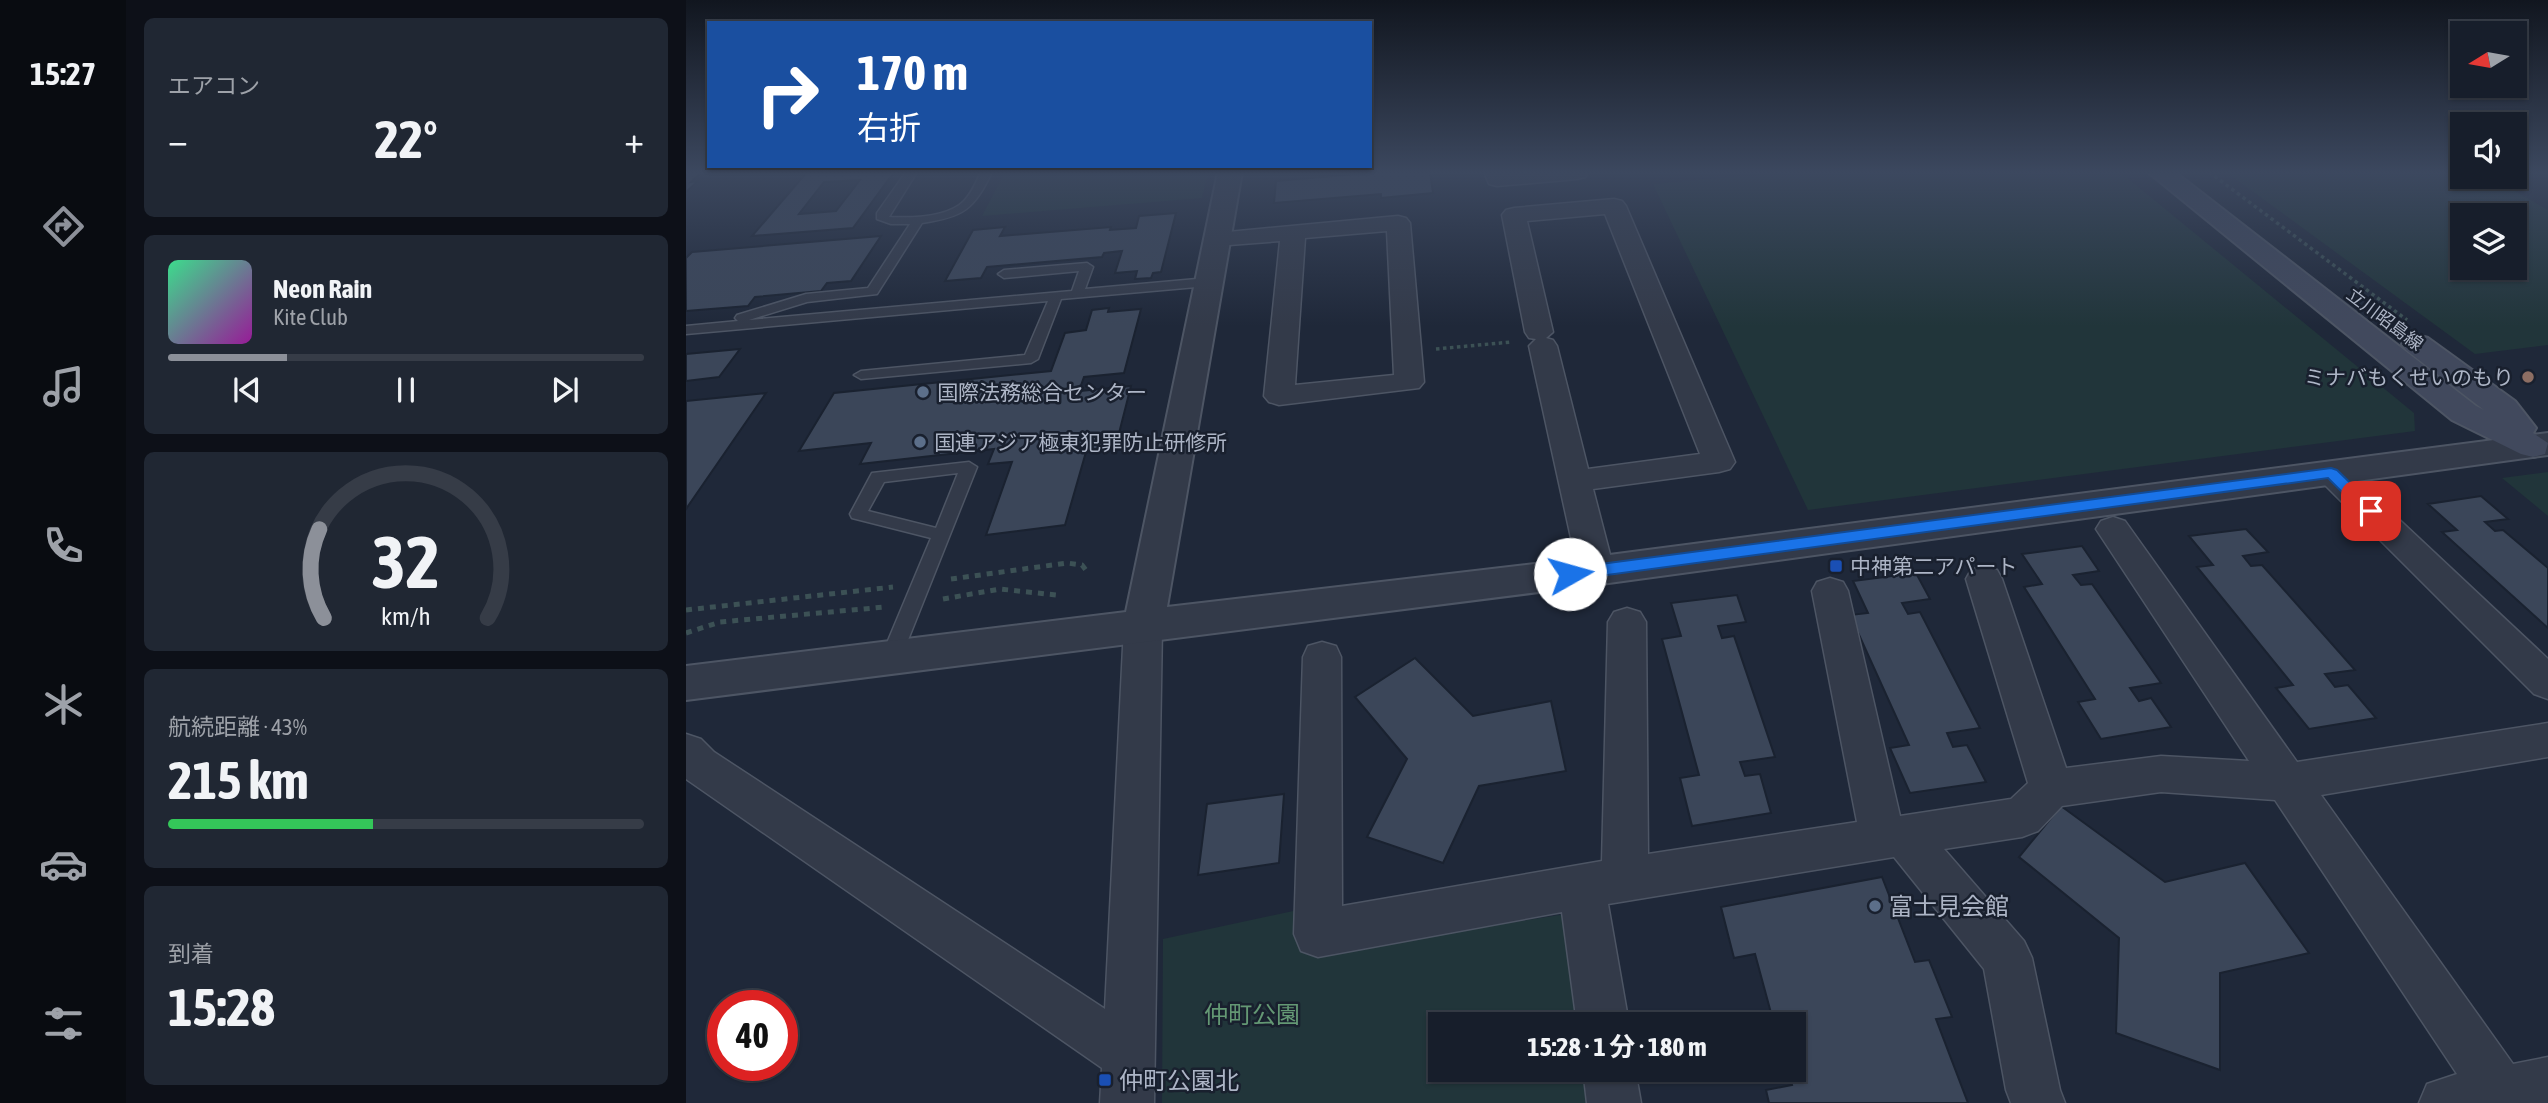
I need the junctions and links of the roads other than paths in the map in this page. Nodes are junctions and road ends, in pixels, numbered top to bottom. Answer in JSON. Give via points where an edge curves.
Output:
{"nodes":[{"id":1,"x":916,"y":223,"type":"edge"},
{"id":2,"x":1219,"y":223,"type":"edge"},
{"id":3,"x":1392,"y":223,"type":"edge"},
{"id":4,"x":1398,"y":223,"type":"edge"},
{"id":5,"x":1516,"y":223,"type":"edge"},
{"id":6,"x":1622,"y":223,"type":"edge"},
{"id":7,"x":2225,"y":223,"type":"edge"},
{"id":8,"x":2260,"y":223,"type":"edge"},
{"id":9,"x":1293,"y":232,"type":"junction"},
{"id":10,"x":1216,"y":239,"type":"junction"},
{"id":11,"x":1004,"y":274,"type":"dead end"},
{"id":12,"x":1208,"y":282,"type":"junction"},
{"id":13,"x":1077,"y":294,"type":"junction"},
{"id":14,"x":1056,"y":296,"type":"junction"},
{"id":15,"x":709,"y":328,"type":"junction"},
{"id":16,"x":686,"y":330,"type":"edge"},
{"id":17,"x":861,"y":375,"type":"dead end"},
{"id":18,"x":2541,"y":445,"type":"edge"},
{"id":19,"x":2331,"y":473,"type":"junction"},
{"id":20,"x":1575,"y":481,"type":"junction"},
{"id":21,"x":2113,"y":529,"type":"dead end"},
{"id":22,"x":941,"y":535,"type":"junction"},
{"id":23,"x":1596,"y":570,"type":"junction"},
{"id":24,"x":1984,"y":579,"type":"dead end"},
{"id":25,"x":1830,"y":591,"type":"dead end"},
{"id":26,"x":1627,"y":622,"type":"dead end"},
{"id":27,"x":1143,"y":627,"type":"junction"},
{"id":28,"x":892,"y":654,"type":"junction"},
{"id":29,"x":1322,"y":657,"type":"dead end"},
{"id":30,"x":686,"y":683,"type":"edge"},
{"id":31,"x":2548,"y":683,"type":"edge"},
{"id":32,"x":2548,"y":740,"type":"edge"},
{"id":33,"x":690,"y":764,"type":"edge"},
{"id":34,"x":2287,"y":782,"type":"junction"},
{"id":35,"x":2051,"y":789,"type":"junction"},
{"id":36,"x":1893,"y":837,"type":"junction"},
{"id":37,"x":1604,"y":883,"type":"junction"},
{"id":38,"x":1602,"y":1012,"type":"edge"},
{"id":39,"x":1128,"y":1055,"type":"junction"},
{"id":40,"x":1611,"y":1082,"type":"edge"},
{"id":41,"x":2524,"y":1088,"type":"edge"},
{"id":42,"x":1127,"y":1103,"type":"edge"},
{"id":43,"x":1614,"y":1103,"type":"edge"},
{"id":44,"x":2038,"y":1103,"type":"edge"},
{"id":45,"x":2446,"y":1103,"type":"edge"}],
"edges":[{"from":1,"to":15,"type":"lane","via":[[872,291],[806,298]]},
{"from":2,"to":10,"type":"street"},
{"from":3,"to":9,"type":"street"},
{"from":4,"to":9,"type":"street","via":[[1409,382],[1279,396]]},
{"from":5,"to":20,"type":"street","via":[[1537,339]]},
{"from":6,"to":20,"type":"street","via":[[1719,463]]},
{"from":7,"to":18,"type":"main road","name":"立川昭島線","via":[[2463,413]]},
{"from":8,"to":18,"type":"main road","name":"立川昭島線","via":[[2502,408]]},
{"from":9,"to":10,"type":"street"},
{"from":10,"to":12,"type":"street"},
{"from":11,"to":13,"type":"lane","via":[[1087,267]]},
{"from":12,"to":13,"type":"lane"},
{"from":12,"to":27,"type":"street"},
{"from":13,"to":14,"type":"lane"},
{"from":14,"to":15,"type":"lane"},
{"from":14,"to":17,"type":"lane","via":[[1031,359]]},
{"from":15,"to":16,"type":"lane"},
{"from":18,"to":19,"type":"street"},
{"from":19,"to":23,"type":"street"},
{"from":19,"to":31,"type":"street"},
{"from":20,"to":23,"type":"street"},
{"from":21,"to":34,"type":"street"},
{"from":22,"to":22,"type":"lane","via":[[858,514],[877,477],[969,467]]},
{"from":22,"to":28,"type":"lane"},
{"from":23,"to":27,"type":"street"},
{"from":24,"to":35,"type":"street"},
{"from":25,"to":36,"type":"street"},
{"from":26,"to":37,"type":"street"},
{"from":27,"to":28,"type":"street"},
{"from":27,"to":39,"type":"street"},
{"from":28,"to":30,"type":"street"},
{"from":29,"to":37,"type":"street","via":[[1318,933]]},
{"from":32,"to":34,"type":"street"},
{"from":33,"to":39,"type":"street"},
{"from":34,"to":35,"type":"street","via":[[2161,774]]},
{"from":34,"to":41,"type":"street"},
{"from":35,"to":36,"type":"street","via":[[2022,817]]},
{"from":36,"to":37,"type":"street"},
{"from":36,"to":44,"type":"street","via":[[2007,958]]},
{"from":37,"to":38,"type":"street"},
{"from":39,"to":42,"type":"street"},
{"from":40,"to":43,"type":"street"},
{"from":41,"to":45,"type":"street"}]}
